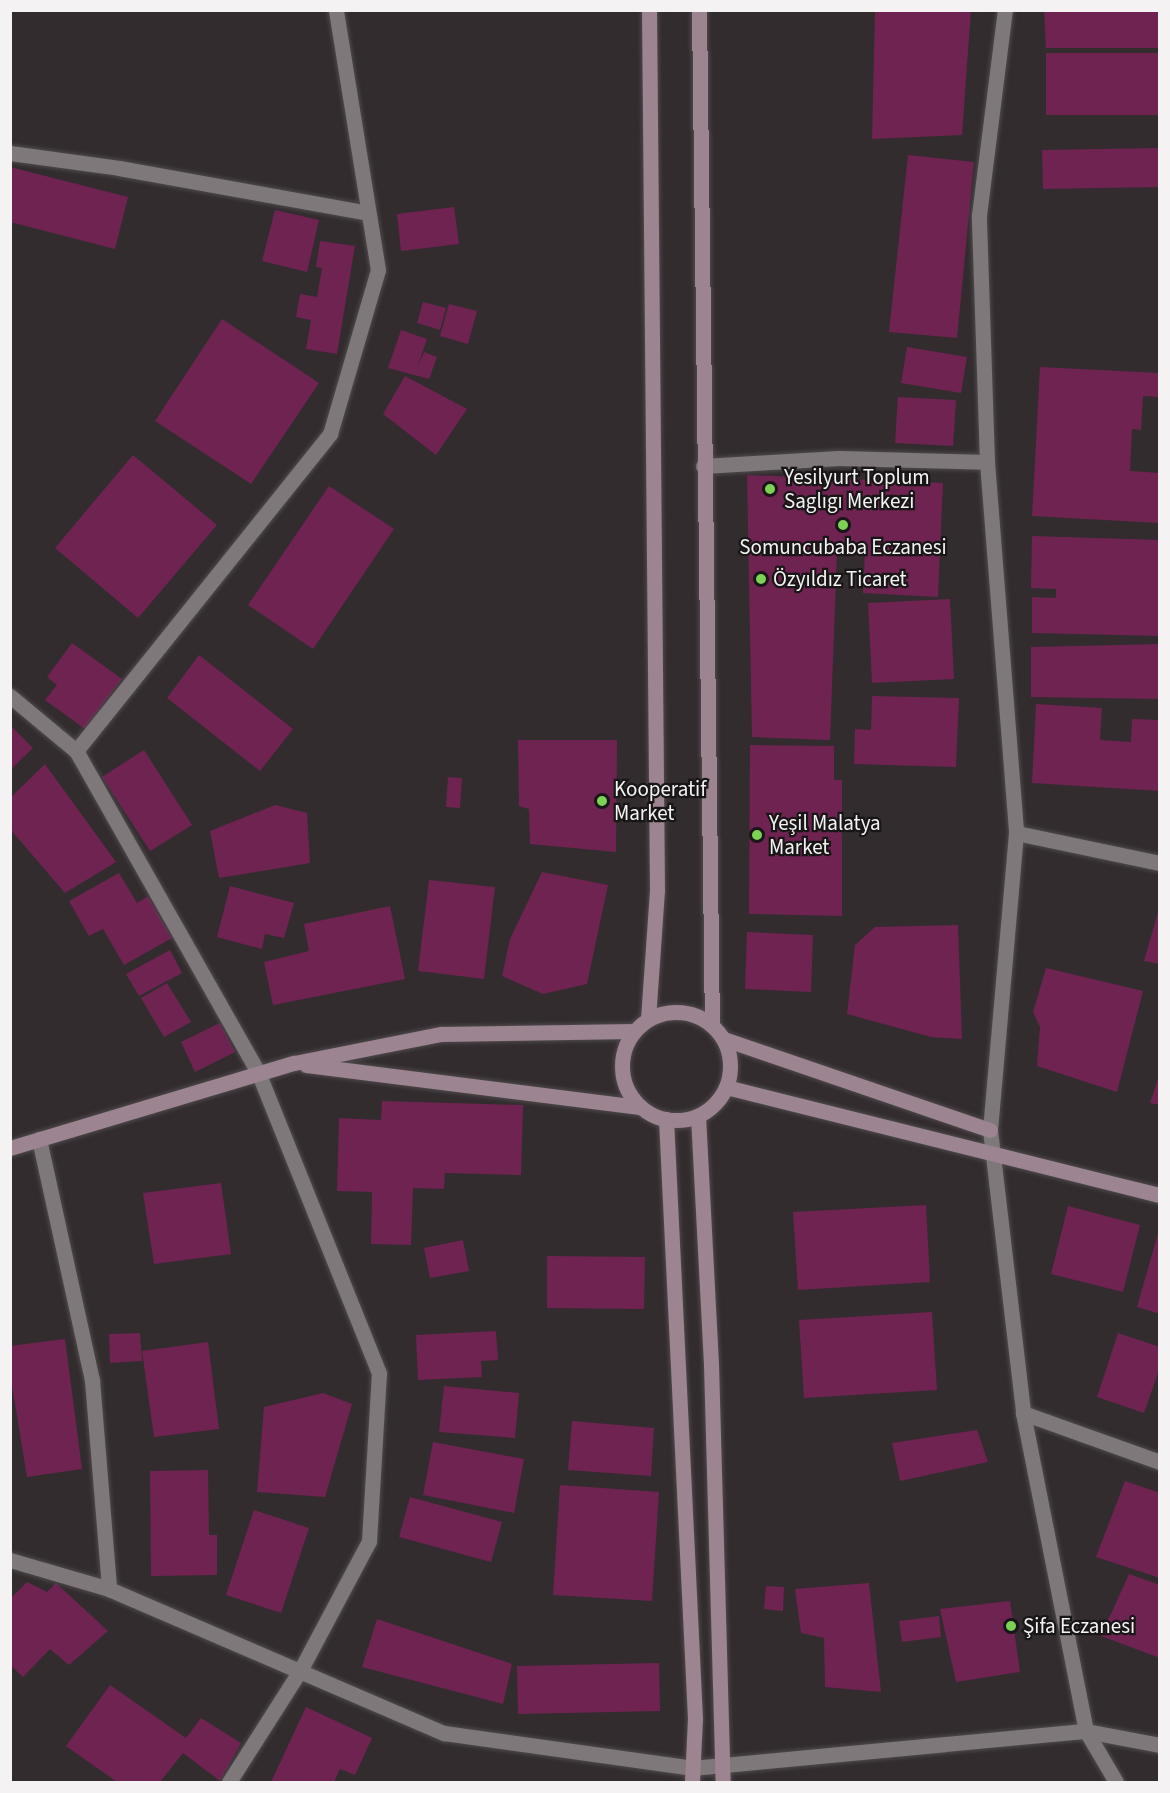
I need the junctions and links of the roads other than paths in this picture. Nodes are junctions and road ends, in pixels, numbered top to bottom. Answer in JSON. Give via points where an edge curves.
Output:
{"nodes":[{"id":1,"x":336,"y":10,"type":"edge"},
{"id":2,"x":649,"y":10,"type":"edge"},
{"id":3,"x":699,"y":10,"type":"edge"},
{"id":4,"x":1005,"y":10,"type":"edge"},
{"id":5,"x":10,"y":153,"type":"edge"},
{"id":6,"x":368,"y":213,"type":"junction"},
{"id":7,"x":987,"y":462,"type":"junction"},
{"id":8,"x":703,"y":466,"type":"junction"},
{"id":9,"x":10,"y":696,"type":"edge"},
{"id":10,"x":76,"y":752,"type":"junction"},
{"id":11,"x":1016,"y":833,"type":"junction"},
{"id":12,"x":1160,"y":863,"type":"edge"},
{"id":13,"x":648,"y":1019,"type":"junction"},
{"id":14,"x":712,"y":1025,"type":"junction"},
{"id":15,"x":634,"y":1030,"type":"junction"},
{"id":16,"x":724,"y":1039,"type":"junction"},
{"id":17,"x":294,"y":1063,"type":"junction"},
{"id":18,"x":259,"y":1074,"type":"junction"},
{"id":19,"x":726,"y":1087,"type":"junction"},
{"id":20,"x":640,"y":1107,"type":"junction"},
{"id":21,"x":698,"y":1116,"type":"junction"},
{"id":22,"x":666,"y":1119,"type":"junction"},
{"id":23,"x":990,"y":1130,"type":"junction"},
{"id":24,"x":39,"y":1138,"type":"junction"},
{"id":25,"x":10,"y":1149,"type":"edge"},
{"id":26,"x":993,"y":1154,"type":"junction"},
{"id":27,"x":1160,"y":1195,"type":"edge"},
{"id":28,"x":1023,"y":1413,"type":"junction"},
{"id":29,"x":1160,"y":1462,"type":"edge"},
{"id":30,"x":10,"y":1560,"type":"edge"},
{"id":31,"x":109,"y":1588,"type":"junction"},
{"id":32,"x":301,"y":1669,"type":"junction"},
{"id":33,"x":1086,"y":1731,"type":"junction"},
{"id":34,"x":1160,"y":1744,"type":"edge"},
{"id":35,"x":723,"y":1765,"type":"junction"},
{"id":36,"x":692,"y":1775,"type":"edge"},
{"id":37,"x":229,"y":1782,"type":"edge"},
{"id":38,"x":723,"y":1782,"type":"edge"},
{"id":39,"x":1116,"y":1782,"type":"edge"}],
"edges":[{"from":1,"to":6,"type":"street"},
{"from":2,"to":13,"type":"main road","via":[[657,890]]},
{"from":3,"to":8,"type":"main road"},
{"from":4,"to":7,"type":"street","via":[[979,215]]},
{"from":5,"to":6,"type":"street","via":[[118,168]]},
{"from":6,"to":10,"type":"street","via":[[378,270],[330,434]]},
{"from":7,"to":8,"type":"street","via":[[839,458]]},
{"from":7,"to":11,"type":"street"},
{"from":8,"to":14,"type":"main road"},
{"from":9,"to":10,"type":"street"},
{"from":10,"to":18,"type":"street"},
{"from":11,"to":12,"type":"street"},
{"from":11,"to":23,"type":"street"},
{"from":13,"to":14,"type":"main road","via":[[680,1012]]},
{"from":13,"to":15,"type":"main road"},
{"from":14,"to":16,"type":"main road"},
{"from":15,"to":17,"type":"main road","via":[[441,1034]]},
{"from":15,"to":20,"type":"main road","via":[[626,1045],[623,1079]]},
{"from":16,"to":19,"type":"main road","via":[[730,1056]]},
{"from":16,"to":23,"type":"main road"},
{"from":17,"to":18,"type":"main road"},
{"from":17,"to":20,"type":"main road"},
{"from":18,"to":24,"type":"main road"},
{"from":18,"to":32,"type":"street","via":[[380,1373],[369,1541]]},
{"from":19,"to":21,"type":"main road","via":[[714,1106]]},
{"from":19,"to":26,"type":"main road"},
{"from":20,"to":22,"type":"main road"},
{"from":21,"to":22,"type":"main road"},
{"from":21,"to":35,"type":"main road","via":[[711,1364]]},
{"from":22,"to":36,"type":"main road","via":[[695,1718]]},
{"from":23,"to":26,"type":"street"},
{"from":24,"to":25,"type":"main road"},
{"from":24,"to":31,"type":"street","via":[[92,1380]]},
{"from":26,"to":27,"type":"main road"},
{"from":26,"to":28,"type":"street"},
{"from":28,"to":29,"type":"street"},
{"from":28,"to":33,"type":"street"},
{"from":30,"to":31,"type":"street"},
{"from":31,"to":32,"type":"street"},
{"from":32,"to":36,"type":"street","via":[[444,1733]]},
{"from":32,"to":37,"type":"street"},
{"from":33,"to":34,"type":"street"},
{"from":33,"to":35,"type":"street"},
{"from":33,"to":39,"type":"street"},
{"from":35,"to":36,"type":"street"},
{"from":35,"to":38,"type":"main road"}]}
